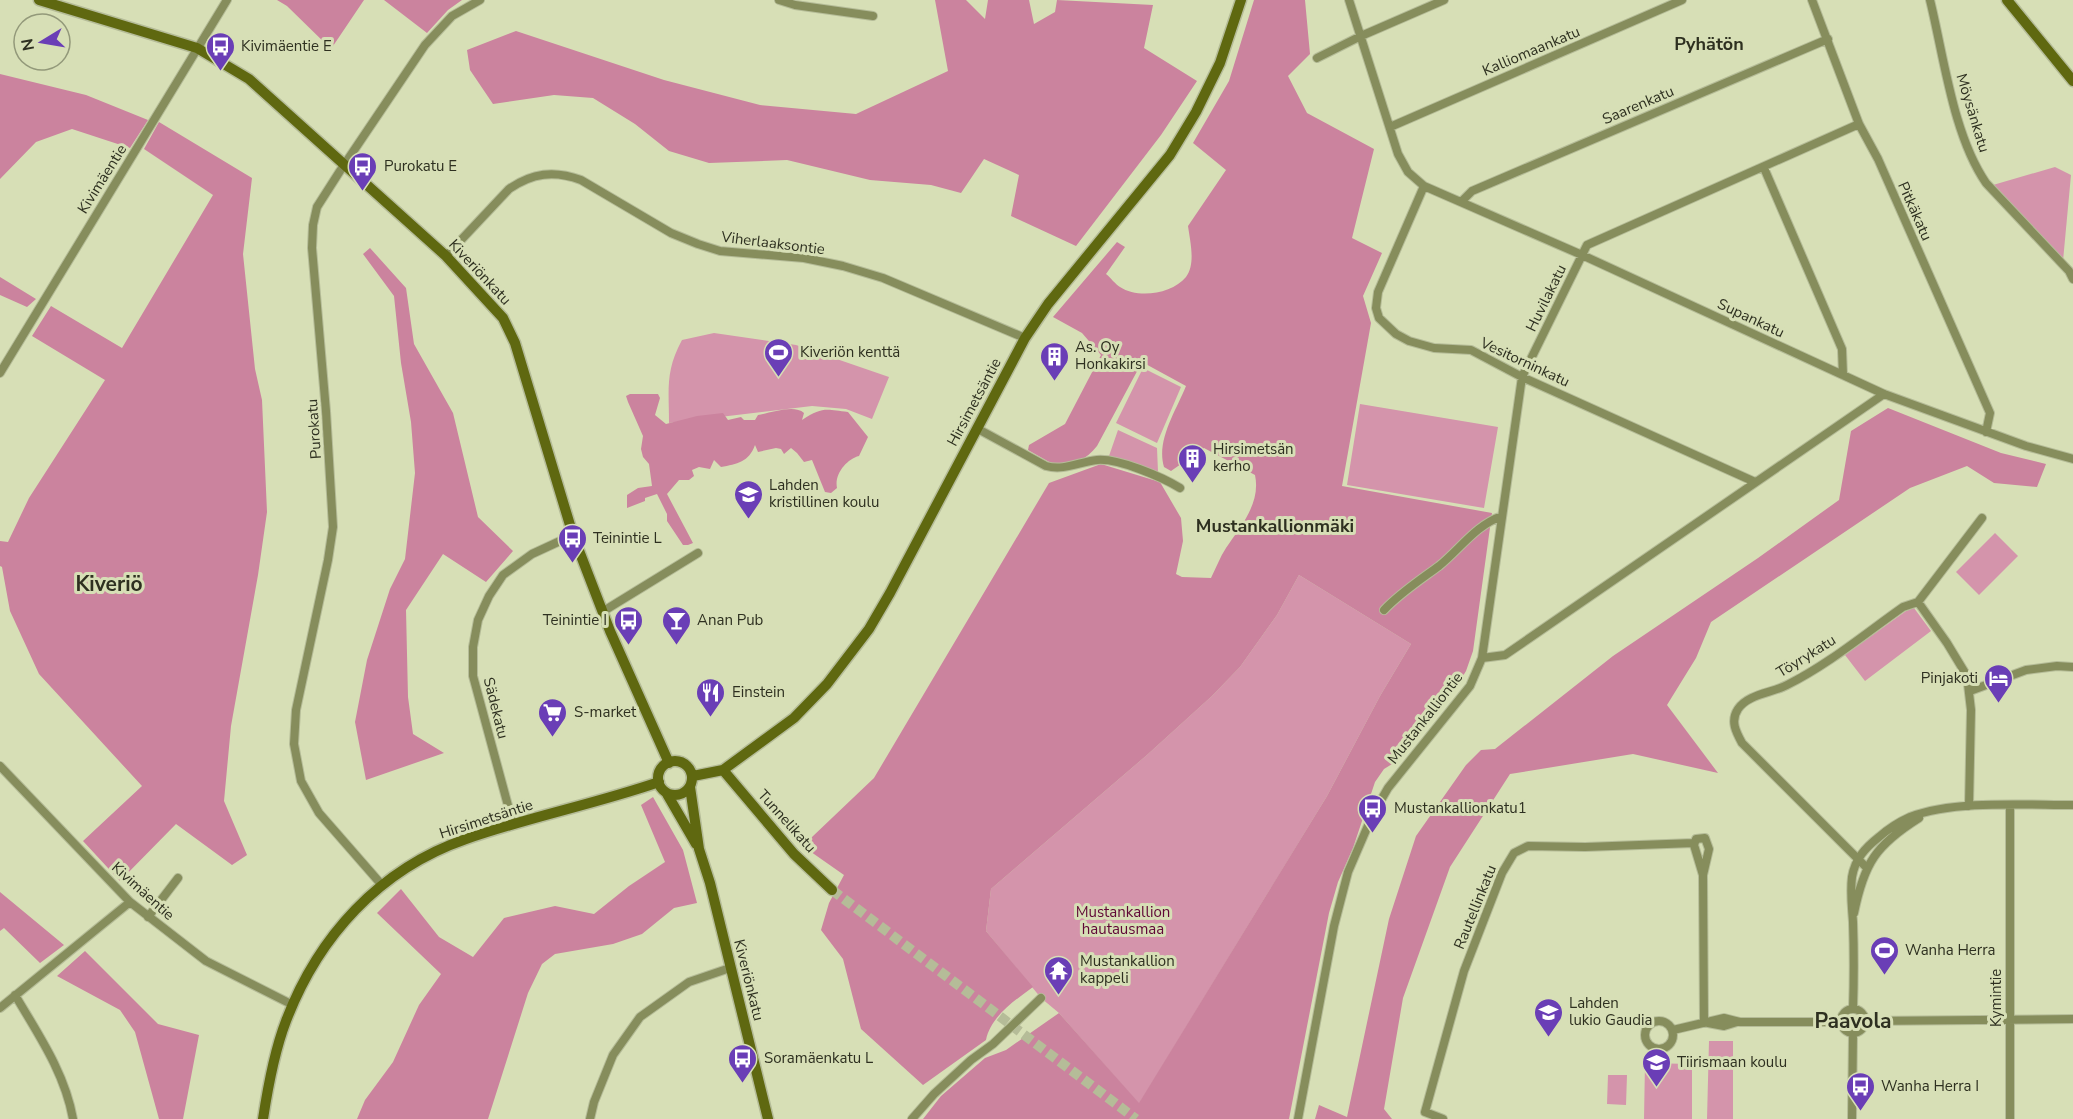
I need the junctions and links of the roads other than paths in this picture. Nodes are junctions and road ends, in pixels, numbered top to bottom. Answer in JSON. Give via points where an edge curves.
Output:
{"nodes":[{"id":1,"x":39,"y":0,"type":"edge"},
{"id":2,"x":227,"y":0,"type":"edge"},
{"id":3,"x":480,"y":0,"type":"edge"},
{"id":4,"x":779,"y":0,"type":"edge"},
{"id":5,"x":1241,"y":0,"type":"edge"},
{"id":6,"x":1349,"y":0,"type":"edge"},
{"id":7,"x":1444,"y":0,"type":"edge"},
{"id":8,"x":1682,"y":0,"type":"edge"},
{"id":9,"x":1812,"y":0,"type":"edge"},
{"id":10,"x":1930,"y":0,"type":"edge"},
{"id":11,"x":2007,"y":0,"type":"edge"},
{"id":12,"x":873,"y":16,"type":"dead end"},
{"id":13,"x":1361,"y":36,"type":"junction"},
{"id":14,"x":1828,"y":39,"type":"junction"},
{"id":15,"x":197,"y":48,"type":"junction"},
{"id":16,"x":1317,"y":58,"type":"dead end"},
{"id":17,"x":2073,"y":81,"type":"edge"},
{"id":18,"x":1859,"y":124,"type":"junction"},
{"id":19,"x":1390,"y":127,"type":"junction"},
{"id":20,"x":345,"y":165,"type":"junction"},
{"id":21,"x":1764,"y":168,"type":"junction"},
{"id":22,"x":1424,"y":186,"type":"junction"},
{"id":23,"x":1461,"y":202,"type":"junction"},
{"id":24,"x":1582,"y":255,"type":"junction"},
{"id":25,"x":446,"y":256,"type":"junction"},
{"id":26,"x":2071,"y":269,"type":"edge"},
{"id":27,"x":2073,"y":279,"type":"edge"},
{"id":28,"x":1025,"y":338,"type":"junction"},
{"id":29,"x":0,"y":373,"type":"edge"},
{"id":30,"x":1843,"y":375,"type":"junction"},
{"id":31,"x":1522,"y":376,"type":"junction"},
{"id":32,"x":1884,"y":394,"type":"junction"},
{"id":33,"x":978,"y":429,"type":"junction"},
{"id":34,"x":1986,"y":432,"type":"junction"},
{"id":35,"x":2073,"y":459,"type":"edge"},
{"id":36,"x":1755,"y":482,"type":"junction"},
{"id":37,"x":1180,"y":488,"type":"dead end"},
{"id":38,"x":1502,"y":516,"type":"junction"},
{"id":39,"x":1982,"y":518,"type":"dead end"},
{"id":40,"x":573,"y":535,"type":"junction"},
{"id":41,"x":698,"y":553,"type":"dead end"},
{"id":42,"x":1918,"y":602,"type":"junction"},
{"id":43,"x":1384,"y":610,"type":"dead end"},
{"id":44,"x":602,"y":612,"type":"junction"},
{"id":45,"x":1482,"y":658,"type":"junction"},
{"id":46,"x":2073,"y":667,"type":"edge"},
{"id":47,"x":1970,"y":691,"type":"junction"},
{"id":48,"x":669,"y":763,"type":"junction"},
{"id":49,"x":0,"y":766,"type":"edge"},
{"id":50,"x":723,"y":770,"type":"junction"},
{"id":51,"x":692,"y":781,"type":"junction"},
{"id":52,"x":658,"y":782,"type":"junction"},
{"id":53,"x":667,"y":794,"type":"junction"},
{"id":54,"x":2010,"y":805,"type":"junction"},
{"id":55,"x":2073,"y":805,"type":"edge"},
{"id":56,"x":1969,"y":807,"type":"junction"},
{"id":57,"x":1925,"y":813,"type":"junction"},
{"id":58,"x":513,"y":824,"type":"junction"},
{"id":59,"x":1694,"y":843,"type":"junction"},
{"id":60,"x":699,"y":849,"type":"junction"},
{"id":61,"x":1857,"y":859,"type":"junction"},
{"id":62,"x":1867,"y":868,"type":"junction"},
{"id":63,"x":1703,"y":875,"type":"junction"},
{"id":64,"x":178,"y":878,"type":"dead end"},
{"id":65,"x":381,"y":884,"type":"junction"},
{"id":66,"x":832,"y":890,"type":"tunnel mouth"},
{"id":67,"x":130,"y":902,"type":"junction"},
{"id":68,"x":148,"y":917,"type":"junction"},
{"id":69,"x":1853,"y":920,"type":"junction"},
{"id":70,"x":730,"y":968,"type":"junction"},
{"id":71,"x":15,"y":995,"type":"junction"},
{"id":72,"x":1041,"y":998,"type":"dead end"},
{"id":73,"x":292,"y":1005,"type":"junction"},
{"id":74,"x":0,"y":1008,"type":"edge"},
{"id":75,"x":1853,"y":1009,"type":"junction"},
{"id":76,"x":2073,"y":1019,"type":"edge"},
{"id":77,"x":1866,"y":1021,"type":"junction"},
{"id":78,"x":2010,"y":1021,"type":"junction"},
{"id":79,"x":1841,"y":1022,"type":"junction"},
{"id":80,"x":1704,"y":1023,"type":"junction"},
{"id":81,"x":1673,"y":1030,"type":"dead end"},
{"id":82,"x":1853,"y":1034,"type":"junction"},
{"id":83,"x":73,"y":1119,"type":"edge"},
{"id":84,"x":263,"y":1119,"type":"edge"},
{"id":85,"x":590,"y":1119,"type":"edge"},
{"id":86,"x":768,"y":1119,"type":"edge"},
{"id":87,"x":912,"y":1119,"type":"edge"},
{"id":88,"x":1298,"y":1119,"type":"edge"},
{"id":89,"x":1443,"y":1119,"type":"edge"},
{"id":90,"x":1852,"y":1119,"type":"edge"},
{"id":91,"x":2010,"y":1119,"type":"edge"}],
"edges":[{"from":1,"to":15,"type":"street","name":"Kiveriönkatu"},
{"from":2,"to":15,"type":"street","name":"Kivimäentie"},
{"from":3,"to":20,"type":"street","name":"Purokatu","via":[[452,16],[425,45]]},
{"from":4,"to":12,"type":"street"},
{"from":5,"to":28,"type":"street","name":"Hirsimetsäntie","via":[[1220,63],[1170,155],[1048,304]]},
{"from":6,"to":13,"type":"street"},
{"from":7,"to":13,"type":"street"},
{"from":8,"to":19,"type":"street","name":"Kalliomaankatu"},
{"from":9,"to":14,"type":"street","name":"Pitkäkatu"},
{"from":10,"to":26,"type":"street","name":"Möysänkatu","via":[[1954,103],[1977,169],[1986,183]]},
{"from":11,"to":17,"type":"street"},
{"from":13,"to":16,"type":"street"},
{"from":13,"to":19,"type":"street"},
{"from":14,"to":18,"type":"street","name":"Pitkäkatu"},
{"from":14,"to":23,"type":"street","name":"Saarenkatu","via":[[1472,191]]},
{"from":15,"to":20,"type":"street","name":"Kiveriönkatu","via":[[249,79]]},
{"from":15,"to":29,"type":"street","name":"Kivimäentie"},
{"from":18,"to":21,"type":"street","name":"Huvilakatu"},
{"from":18,"to":34,"type":"street","name":"Pitkäkatu","via":[[1990,413]]},
{"from":19,"to":22,"type":"street","via":[[1408,172]]},
{"from":20,"to":25,"type":"street","name":"Kiveriönkatu"},
{"from":20,"to":65,"type":"street","name":"Purokatu","via":[[317,207],[313,225],[333,527],[296,710],[294,744],[301,782],[319,813]]},
{"from":21,"to":24,"type":"street","name":"Huvilakatu","via":[[1587,245]]},
{"from":21,"to":30,"type":"street","via":[[1842,349]]},
{"from":22,"to":23,"type":"street","name":"Supankatu"},
{"from":22,"to":31,"type":"street","name":"Vesitorninkatu","via":[[1378,292],[1379,318],[1409,341],[1434,348],[1471,350]]},
{"from":23,"to":24,"type":"street","name":"Supankatu"},
{"from":24,"to":30,"type":"street","name":"Supankatu"},
{"from":24,"to":31,"type":"street","name":"Huvilakatu"},
{"from":25,"to":28,"type":"street","name":"Viherlaaksontie","via":[[520,181],[550,173],[566,174],[698,244],[720,251],[804,258],[843,266],[883,278]]},
{"from":25,"to":40,"type":"street","name":"Kiveriönkatu","via":[[488,300],[510,331]]},
{"from":26,"to":27,"type":"street","name":"Möysänkatu"},
{"from":28,"to":33,"type":"street","name":"Hirsimetsäntie"},
{"from":30,"to":32,"type":"street","name":"Supankatu"},
{"from":31,"to":36,"type":"street","name":"Vesitorninkatu"},
{"from":31,"to":38,"type":"street","name":"Huvilakatu"},
{"from":32,"to":34,"type":"street","name":"Supankatu"},
{"from":32,"to":36,"type":"street"},
{"from":33,"to":37,"type":"street","via":[[1046,466],[1058,469],[1111,461],[1162,477]]},
{"from":33,"to":50,"type":"street","name":"Hirsimetsäntie","via":[[862,638],[827,684],[794,718]]},
{"from":34,"to":35,"type":"street","name":"Supankatu"},
{"from":36,"to":45,"type":"street","via":[[1505,655]]},
{"from":38,"to":43,"type":"street","via":[[1488,521]]},
{"from":38,"to":45,"type":"street","name":"Huvilakatu"},
{"from":39,"to":42,"type":"street","name":"Töyrykatu"},
{"from":40,"to":44,"type":"street","name":"Kiveriönkatu"},
{"from":40,"to":58,"type":"street","name":"Sädekatu","via":[[532,554],[503,575],[478,620],[473,675]]},
{"from":41,"to":44,"type":"street"},
{"from":42,"to":47,"type":"street","via":[[1961,664]]},
{"from":42,"to":61,"type":"street","name":"Töyrykatu","via":[[1904,607],[1806,675],[1749,699],[1737,710],[1734,721],[1734,730],[1742,743]]},
{"from":44,"to":48,"type":"street","name":"Kiveriönkatu"},
{"from":45,"to":88,"type":"street","name":"Mustankalliontie","via":[[1470,686],[1388,788],[1348,872],[1334,926]]},
{"from":46,"to":47,"type":"street","via":[[2026,670]]},
{"from":47,"to":56,"type":"street"},
{"from":48,"to":51,"type":"street","via":[[684,763]]},
{"from":48,"to":52,"type":"street","via":[[660,770]]},
{"from":49,"to":67,"type":"street","name":"Kivimäentie"},
{"from":50,"to":51,"type":"street","name":"Hirsimetsäntie"},
{"from":50,"to":66,"type":"street","name":"Tunnelikatu","via":[[794,854]]},
{"from":51,"to":53,"type":"street","via":[[682,795]]},
{"from":51,"to":60,"type":"street","name":"Kiveriönkatu"},
{"from":52,"to":53,"type":"street"},
{"from":52,"to":58,"type":"street","name":"Hirsimetsäntie","via":[[614,798]]},
{"from":53,"to":60,"type":"street","name":"Kiveriönkatu"},
{"from":54,"to":55,"type":"street"},
{"from":54,"to":56,"type":"street"},
{"from":54,"to":78,"type":"street","name":"Kymintie"},
{"from":56,"to":57,"type":"street"},
{"from":57,"to":61,"type":"street","via":[[1890,828]]},
{"from":57,"to":62,"type":"street","via":[[1894,834],[1874,854]]},
{"from":58,"to":65,"type":"street","name":"Hirsimetsäntie","via":[[440,850]]},
{"from":59,"to":63,"type":"street"},
{"from":59,"to":63,"type":"street","via":[[1701,837],[1708,844]]},
{"from":59,"to":89,"type":"street","name":"Rautellinkatu","via":[[1528,846],[1514,853],[1502,873],[1464,971],[1425,1112]]},
{"from":60,"to":70,"type":"street","name":"Kiveriönkatu"},
{"from":61,"to":62,"type":"street","name":"Töyrykatu"},
{"from":61,"to":69,"type":"street","via":[[1850,897]]},
{"from":62,"to":69,"type":"street"},
{"from":63,"to":80,"type":"street"},
{"from":64,"to":68,"type":"street"},
{"from":65,"to":73,"type":"street","name":"Hirsimetsäntie","via":[[336,931]]},
{"from":67,"to":68,"type":"street","name":"Kivimäentie"},
{"from":67,"to":71,"type":"street"},
{"from":68,"to":73,"type":"street","name":"Kivimäentie","via":[[206,961]]},
{"from":69,"to":75,"type":"street"},
{"from":70,"to":85,"type":"street","via":[[689,982],[640,1017],[614,1055]]},
{"from":70,"to":86,"type":"street","name":"Kiveriönkatu"},
{"from":71,"to":74,"type":"street"},
{"from":71,"to":83,"type":"street","via":[[65,1086]]},
{"from":72,"to":87,"type":"street","via":[[993,1044],[971,1059]]},
{"from":73,"to":84,"type":"street","name":"Hirsimetsäntie","via":[[276,1051]]},
{"from":75,"to":77,"type":"street","via":[[1864,1015]]},
{"from":75,"to":79,"type":"street","via":[[1847,1011]]},
{"from":76,"to":78,"type":"street"},
{"from":77,"to":78,"type":"street"},
{"from":77,"to":82,"type":"street"},
{"from":78,"to":91,"type":"street","name":"Kymintie"},
{"from":79,"to":80,"type":"street","via":[[1740,1022],[1724,1026]]},
{"from":79,"to":82,"type":"street"},
{"from":80,"to":81,"type":"street"},
{"from":82,"to":90,"type":"street"}]}
